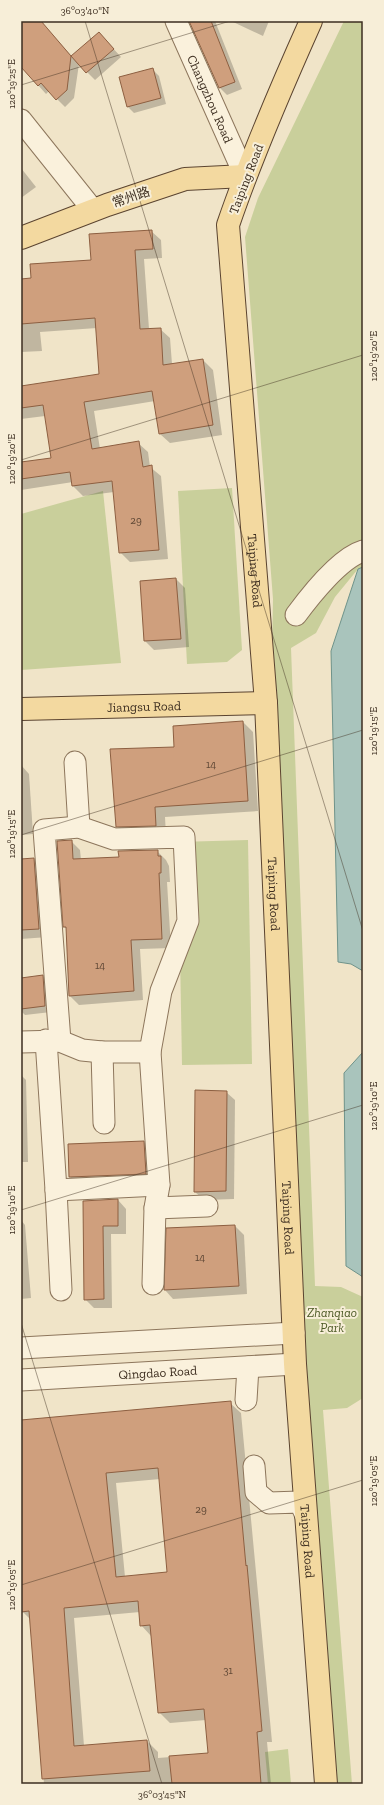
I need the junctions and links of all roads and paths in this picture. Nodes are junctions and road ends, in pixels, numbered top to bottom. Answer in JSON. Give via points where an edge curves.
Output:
{"nodes":[{"id":1,"x":176,"y":21,"type":"edge"},
{"id":2,"x":311,"y":21,"type":"edge"},
{"id":3,"x":21,"y":120,"type":"edge"},
{"id":4,"x":245,"y":176,"type":"junction"},
{"id":5,"x":93,"y":210,"type":"junction"},
{"id":6,"x":21,"y":238,"type":"edge"},
{"id":7,"x":363,"y":551,"type":"edge"},
{"id":8,"x":296,"y":615,"type":"dead end"},
{"id":9,"x":266,"y":703,"type":"junction"},
{"id":10,"x":21,"y":709,"type":"edge"},
{"id":11,"x":75,"y":762,"type":"dead end"},
{"id":12,"x":79,"y":827,"type":"junction"},
{"id":13,"x":53,"y":1041,"type":"junction"},
{"id":14,"x":21,"y":1042,"type":"edge"},
{"id":15,"x":102,"y":1052,"type":"junction"},
{"id":16,"x":150,"y":1052,"type":"junction"},
{"id":17,"x":104,"y":1123,"type":"dead end"},
{"id":18,"x":159,"y":1185,"type":"junction"},
{"id":19,"x":56,"y":1190,"type":"junction"},
{"id":20,"x":206,"y":1206,"type":"dead end"},
{"id":21,"x":155,"y":1208,"type":"junction"},
{"id":22,"x":153,"y":1284,"type":"dead end"},
{"id":23,"x":61,"y":1290,"type":"dead end"},
{"id":24,"x":294,"y":1332,"type":"junction"},
{"id":25,"x":234,"y":1336,"type":"junction"},
{"id":26,"x":28,"y":1348,"type":"edge"},
{"id":27,"x":295,"y":1364,"type":"junction"},
{"id":28,"x":242,"y":1367,"type":"junction"},
{"id":29,"x":29,"y":1380,"type":"edge"},
{"id":30,"x":246,"y":1400,"type":"dead end"},
{"id":31,"x":254,"y":1466,"type":"dead end"},
{"id":32,"x":306,"y":1516,"type":"junction"},
{"id":33,"x":326,"y":1784,"type":"edge"}],
"edges":[{"from":1,"to":4,"type":"street","name":"Changzhou Road"},
{"from":2,"to":4,"type":"main road","name":"Taiping Road"},
{"from":3,"to":5,"type":"street"},
{"from":4,"to":5,"type":"main road","name":"常州路","via":[[184,179]]},
{"from":4,"to":9,"type":"main road","name":"Taiping Road","via":[[228,225]]},
{"from":5,"to":6,"type":"main road","name":"常州路"},
{"from":7,"to":8,"type":"street","via":[[353,554],[313,592]]},
{"from":9,"to":10,"type":"main road","name":"Jiangsu Road"},
{"from":9,"to":24,"type":"main road","name":"Taiping Road"},
{"from":11,"to":12,"type":"street"},
{"from":12,"to":13,"type":"street","via":[[44,830]]},
{"from":12,"to":16,"type":"street","via":[[114,839],[184,837],[188,921],[161,991]]},
{"from":13,"to":14,"type":"street"},
{"from":13,"to":15,"type":"street","via":[[82,1050]]},
{"from":13,"to":19,"type":"street"},
{"from":15,"to":16,"type":"street"},
{"from":15,"to":17,"type":"street"},
{"from":16,"to":18,"type":"street"},
{"from":18,"to":19,"type":"street"},
{"from":18,"to":21,"type":"street"},
{"from":19,"to":23,"type":"street"},
{"from":20,"to":21,"type":"street"},
{"from":21,"to":22,"type":"street"},
{"from":24,"to":25,"type":"street"},
{"from":24,"to":27,"type":"main road","name":"Taiping Road"},
{"from":25,"to":26,"type":"street"},
{"from":25,"to":28,"type":"street"},
{"from":26,"to":29,"type":"street"},
{"from":27,"to":28,"type":"street","name":"Qingdao Road"},
{"from":27,"to":32,"type":"main road","name":"Taiping Road"},
{"from":28,"to":29,"type":"street","name":"Qingdao Road"},
{"from":28,"to":30,"type":"street"},
{"from":31,"to":32,"type":"street","via":[[256,1492],[269,1503],[300,1502]]},
{"from":32,"to":33,"type":"main road","name":"Taiping Road"}]}
